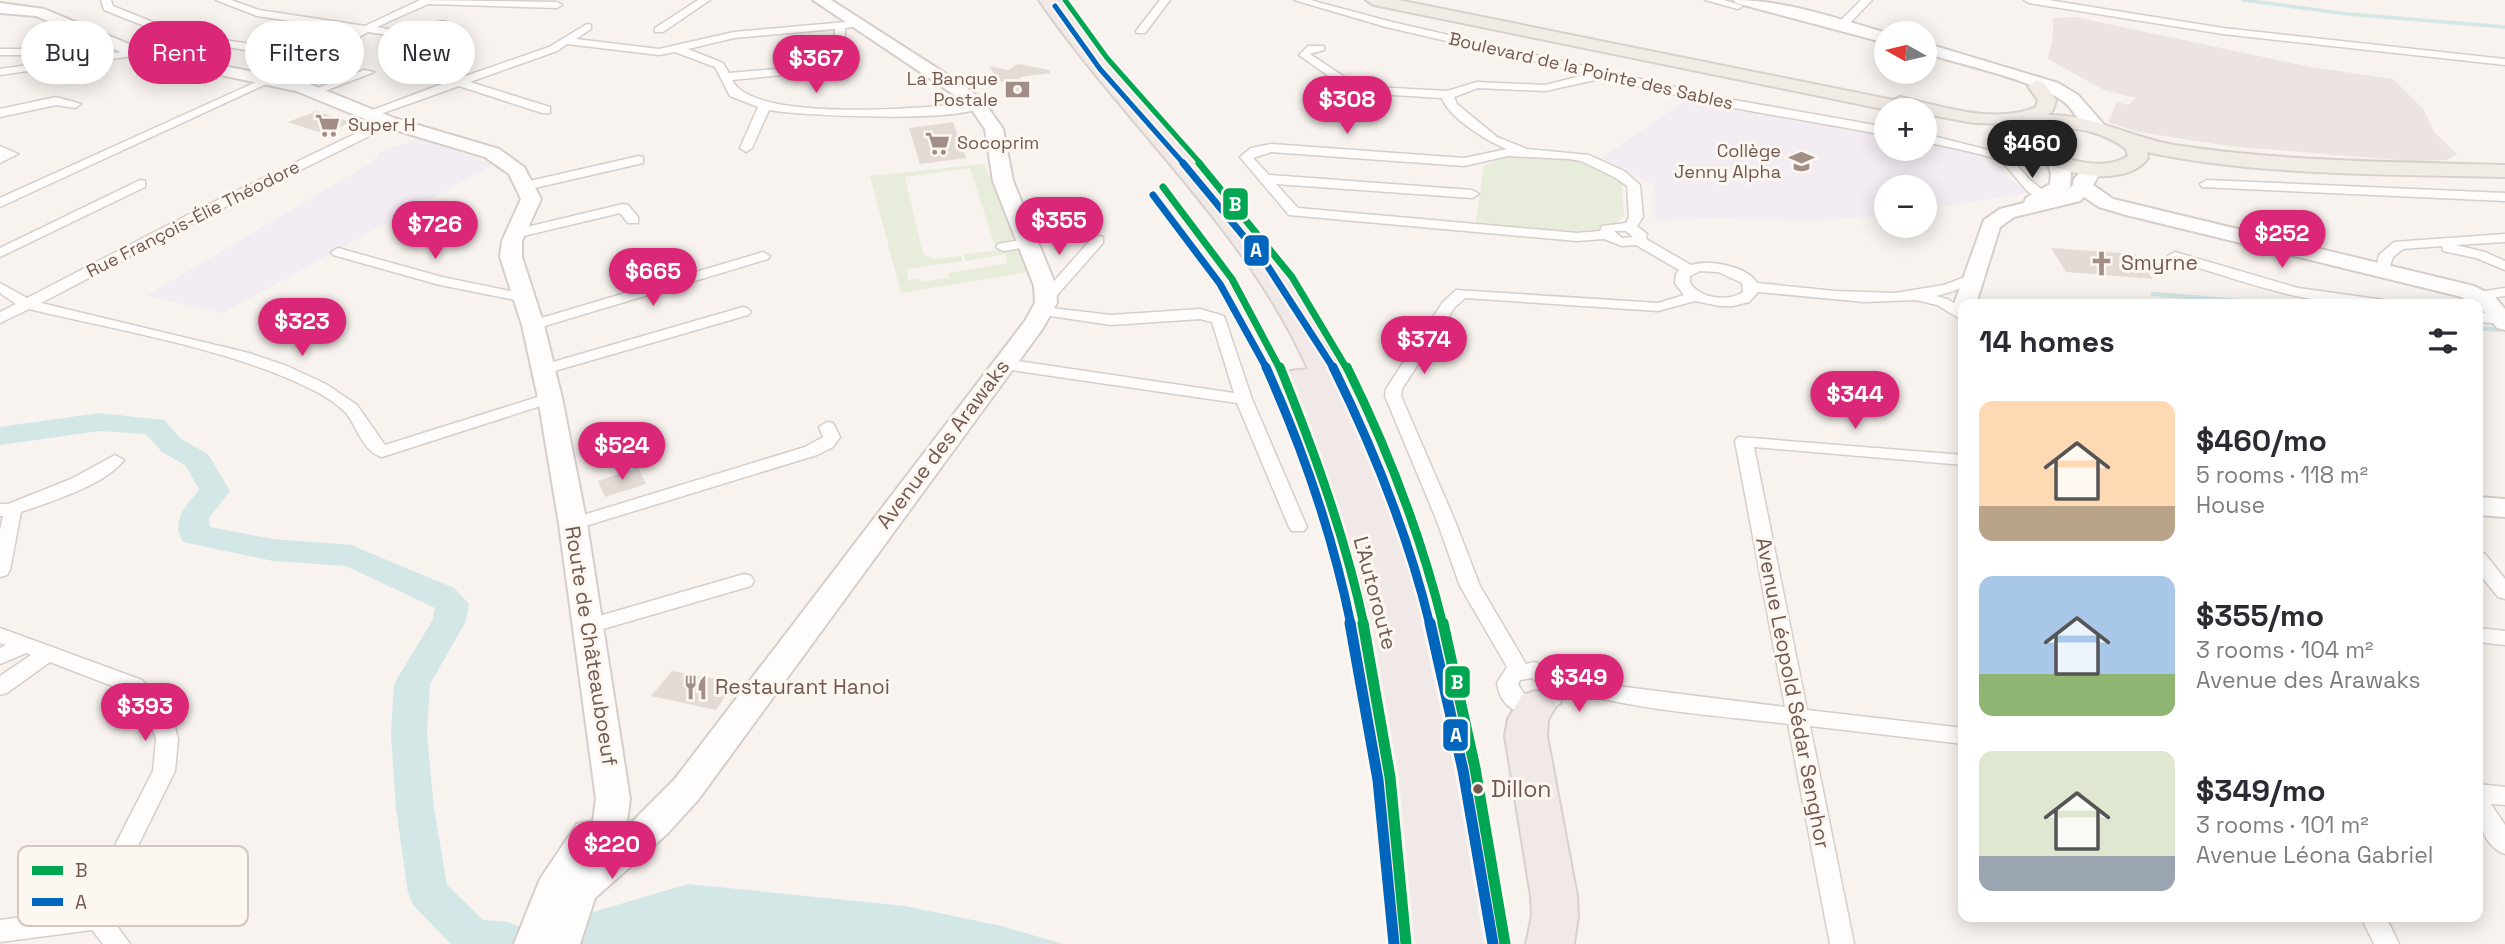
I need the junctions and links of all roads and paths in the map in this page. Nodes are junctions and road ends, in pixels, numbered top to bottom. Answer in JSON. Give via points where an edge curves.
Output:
{"nodes":[{"id":1,"x":106,"y":0,"type":"edge"},
{"id":2,"x":220,"y":0,"type":"edge"},
{"id":3,"x":428,"y":0,"type":"edge"},
{"id":4,"x":705,"y":0,"type":"edge"},
{"id":5,"x":821,"y":0,"type":"edge"},
{"id":6,"x":1165,"y":0,"type":"edge"},
{"id":7,"x":1298,"y":0,"type":"edge"},
{"id":8,"x":1354,"y":0,"type":"edge"},
{"id":9,"x":1374,"y":0,"type":"edge"},
{"id":10,"x":1710,"y":0,"type":"edge"},
{"id":11,"x":1867,"y":0,"type":"edge"},
{"id":12,"x":2029,"y":0,"type":"edge"},
{"id":13,"x":1742,"y":2,"type":"edge"},
{"id":14,"x":523,"y":5,"type":"junction"},
{"id":15,"x":557,"y":5,"type":"dead end"},
{"id":16,"x":1050,"y":5,"type":"edge"},
{"id":17,"x":0,"y":8,"type":"edge"},
{"id":18,"x":509,"y":15,"type":"dead end"},
{"id":19,"x":1843,"y":24,"type":"junction"},
{"id":20,"x":848,"y":25,"type":"junction"},
{"id":21,"x":587,"y":27,"type":"dead end"},
{"id":22,"x":366,"y":30,"type":"junction"},
{"id":23,"x":659,"y":30,"type":"dead end"},
{"id":24,"x":378,"y":31,"type":"edge"},
{"id":25,"x":1141,"y":31,"type":"dead end"},
{"id":26,"x":1874,"y":33,"type":"edge"},
{"id":27,"x":566,"y":41,"type":"junction"},
{"id":28,"x":245,"y":47,"type":"edge"},
{"id":29,"x":676,"y":48,"type":"junction"},
{"id":30,"x":1320,"y":48,"type":"dead end"},
{"id":31,"x":0,"y":52,"type":"edge"},
{"id":32,"x":1937,"y":52,"type":"edge"},
{"id":33,"x":128,"y":53,"type":"edge"},
{"id":34,"x":128,"y":54,"type":"edge"},
{"id":35,"x":128,"y":54,"type":"edge"},
{"id":36,"x":2505,"y":62,"type":"edge"},
{"id":37,"x":1578,"y":68,"type":"junction"},
{"id":38,"x":0,"y":72,"type":"edge"},
{"id":39,"x":368,"y":72,"type":"dead end"},
{"id":40,"x":1605,"y":75,"type":"junction"},
{"id":41,"x":726,"y":77,"type":"junction"},
{"id":42,"x":475,"y":78,"type":"edge"},
{"id":43,"x":1580,"y":81,"type":"junction"},
{"id":44,"x":2030,"y":82,"type":"junction"},
{"id":45,"x":1782,"y":83,"type":"junction"},
{"id":46,"x":274,"y":84,"type":"edge"},
{"id":47,"x":287,"y":84,"type":"edge"},
{"id":48,"x":458,"y":84,"type":"edge"},
{"id":49,"x":464,"y":84,"type":"edge"},
{"id":50,"x":316,"y":91,"type":"junction"},
{"id":51,"x":1448,"y":95,"type":"junction"},
{"id":52,"x":1874,"y":102,"type":"edge"},
{"id":53,"x":75,"y":104,"type":"dead end"},
{"id":54,"x":765,"y":106,"type":"junction"},
{"id":55,"x":978,"y":106,"type":"junction"},
{"id":56,"x":1874,"y":107,"type":"edge"},
{"id":57,"x":546,"y":110,"type":"dead end"},
{"id":58,"x":0,"y":113,"type":"edge"},
{"id":59,"x":368,"y":114,"type":"junction"},
{"id":60,"x":1937,"y":114,"type":"edge"},
{"id":61,"x":1937,"y":121,"type":"edge"},
{"id":62,"x":2059,"y":121,"type":"junction"},
{"id":63,"x":388,"y":122,"type":"junction"},
{"id":64,"x":2097,"y":127,"type":"junction"},
{"id":65,"x":1874,"y":129,"type":"edge"},
{"id":66,"x":2024,"y":135,"type":"junction"},
{"id":67,"x":1493,"y":139,"type":"junction"},
{"id":68,"x":1937,"y":141,"type":"edge"},
{"id":69,"x":2129,"y":141,"type":"junction"},
{"id":70,"x":746,"y":148,"type":"dead end"},
{"id":71,"x":0,"y":150,"type":"edge"},
{"id":72,"x":1535,"y":153,"type":"junction"},
{"id":73,"x":1487,"y":157,"type":"junction"},
{"id":74,"x":0,"y":159,"type":"edge"},
{"id":75,"x":639,"y":160,"type":"dead end"},
{"id":76,"x":2056,"y":161,"type":"junction"},
{"id":77,"x":2134,"y":163,"type":"junction"},
{"id":78,"x":2505,"y":171,"type":"edge"},
{"id":79,"x":2505,"y":177,"type":"edge"},
{"id":80,"x":2088,"y":178,"type":"junction"},
{"id":81,"x":1264,"y":179,"type":"junction"},
{"id":82,"x":2023,"y":181,"type":"junction"},
{"id":83,"x":140,"y":184,"type":"dead end"},
{"id":84,"x":2207,"y":184,"type":"dead end"},
{"id":85,"x":526,"y":186,"type":"junction"},
{"id":86,"x":1472,"y":194,"type":"dead end"},
{"id":87,"x":2505,"y":197,"type":"edge"},
{"id":88,"x":2046,"y":198,"type":"junction"},
{"id":89,"x":0,"y":203,"type":"edge"},
{"id":90,"x":2133,"y":211,"type":"junction"},
{"id":91,"x":633,"y":220,"type":"dead end"},
{"id":92,"x":515,"y":234,"type":"junction"},
{"id":93,"x":1634,"y":234,"type":"junction"},
{"id":94,"x":2505,"y":238,"type":"edge"},
{"id":95,"x":1098,"y":240,"type":"dead end"},
{"id":96,"x":1027,"y":243,"type":"junction"},
{"id":97,"x":2421,"y":244,"type":"junction"},
{"id":98,"x":1003,"y":247,"type":"dead end"},
{"id":99,"x":338,"y":252,"type":"dead end"},
{"id":100,"x":0,"y":253,"type":"edge"},
{"id":101,"x":763,"y":256,"type":"dead end"},
{"id":102,"x":2175,"y":256,"type":"dead end"},
{"id":103,"x":2505,"y":266,"type":"edge"},
{"id":104,"x":1689,"y":270,"type":"junction"},
{"id":105,"x":2382,"y":272,"type":"junction"},
{"id":106,"x":1973,"y":278,"type":"junction"},
{"id":107,"x":0,"y":287,"type":"edge"},
{"id":108,"x":1752,"y":287,"type":"junction"},
{"id":109,"x":2505,"y":292,"type":"edge"},
{"id":110,"x":1695,"y":296,"type":"junction"},
{"id":111,"x":1911,"y":296,"type":"junction"},
{"id":112,"x":525,"y":299,"type":"junction"},
{"id":113,"x":1967,"y":299,"type":"edge"},
{"id":114,"x":2347,"y":299,"type":"edge"},
{"id":115,"x":2458,"y":299,"type":"edge"},
{"id":116,"x":2483,"y":303,"type":"edge"},
{"id":117,"x":27,"y":304,"type":"junction"},
{"id":118,"x":1045,"y":304,"type":"junction"},
{"id":119,"x":2483,"y":309,"type":"edge"},
{"id":120,"x":1958,"y":311,"type":"edge"},
{"id":121,"x":743,"y":312,"type":"dead end"},
{"id":122,"x":0,"y":318,"type":"edge"},
{"id":123,"x":2503,"y":322,"type":"edge"},
{"id":124,"x":533,"y":325,"type":"junction"},
{"id":125,"x":1004,"y":364,"type":"junction"},
{"id":126,"x":545,"y":369,"type":"junction"},
{"id":127,"x":550,"y":398,"type":"junction"},
{"id":128,"x":1244,"y":399,"type":"junction"},
{"id":129,"x":827,"y":427,"type":"dead end"},
{"id":130,"x":1958,"y":459,"type":"edge"},
{"id":131,"x":115,"y":460,"type":"dead end"},
{"id":132,"x":2483,"y":506,"type":"edge"},
{"id":133,"x":2505,"y":508,"type":"edge"},
{"id":134,"x":5,"y":510,"type":"edge"},
{"id":135,"x":573,"y":524,"type":"junction"},
{"id":136,"x":1297,"y":527,"type":"dead end"},
{"id":137,"x":2483,"y":564,"type":"edge"},
{"id":138,"x":0,"y":570,"type":"edge"},
{"id":139,"x":744,"y":582,"type":"dead end"},
{"id":140,"x":2505,"y":592,"type":"edge"},
{"id":141,"x":589,"y":626,"type":"junction"},
{"id":142,"x":0,"y":635,"type":"edge"},
{"id":143,"x":2483,"y":636,"type":"edge"},
{"id":144,"x":2505,"y":638,"type":"edge"},
{"id":145,"x":24,"y":645,"type":"junction"},
{"id":146,"x":47,"y":654,"type":"junction"},
{"id":147,"x":0,"y":657,"type":"edge"},
{"id":148,"x":0,"y":687,"type":"edge"},
{"id":149,"x":1540,"y":687,"type":"junction"},
{"id":150,"x":1799,"y":718,"type":"junction"},
{"id":151,"x":1958,"y":735,"type":"edge"},
{"id":152,"x":2483,"y":794,"type":"edge"},
{"id":153,"x":2505,"y":796,"type":"edge"},
{"id":154,"x":613,"y":800,"type":"junction"},
{"id":155,"x":667,"y":810,"type":"junction"},
{"id":156,"x":2483,"y":810,"type":"edge"},
{"id":157,"x":1454,"y":827,"type":"junction"},
{"id":158,"x":2505,"y":844,"type":"edge"},
{"id":159,"x":126,"y":846,"type":"edge"},
{"id":160,"x":599,"y":847,"type":"junction"},
{"id":161,"x":558,"y":914,"type":"edge"},
{"id":162,"x":2375,"y":922,"type":"edge"},
{"id":163,"x":35,"y":926,"type":"edge"},
{"id":164,"x":103,"y":926,"type":"edge"},
{"id":165,"x":0,"y":930,"type":"edge"},
{"id":166,"x":118,"y":944,"type":"edge"},
{"id":167,"x":1430,"y":944,"type":"edge"},
{"id":168,"x":1464,"y":944,"type":"edge"},
{"id":169,"x":1473,"y":944,"type":"edge"},
{"id":170,"x":1550,"y":944,"type":"edge"},
{"id":171,"x":1842,"y":944,"type":"edge"},
{"id":172,"x":2387,"y":944,"type":"edge"}],
"edges":[{"from":1,"to":28,"type":"street","via":[[108,8],[180,37]]},
{"from":2,"to":22,"type":"street","via":[[257,13]]},
{"from":3,"to":14,"type":"street"},
{"from":3,"to":22,"type":"street"},
{"from":4,"to":23,"type":"street"},
{"from":5,"to":20,"type":"main road"},
{"from":6,"to":25,"type":"street"},
{"from":7,"to":37,"type":"street","name":"Boulevard de la Pointe des Sables"},
{"from":8,"to":56,"type":"main road"},
{"from":9,"to":45,"type":"main road"},
{"from":10,"to":13,"type":"street"},
{"from":11,"to":19,"type":"street"},
{"from":12,"to":36,"type":"street","via":[[2223,31]]},
{"from":13,"to":19,"type":"main road"},
{"from":14,"to":15,"type":"street"},
{"from":14,"to":18,"type":"street"},
{"from":16,"to":157,"type":"highway","name":"L'Autoroute","via":[[1265,268],[1315,351],[1367,465],[1408,591]]},
{"from":16,"to":167,"type":"highway","name":"L'Autoroute","via":[[1054,33],[1244,271],[1315,403],[1374,575],[1399,688]]},
{"from":17,"to":33,"type":"main road","via":[[40,12]]},
{"from":19,"to":26,"type":"main road"},
{"from":20,"to":29,"type":"street","via":[[734,35]]},
{"from":20,"to":41,"type":"street","via":[[840,67]]},
{"from":20,"to":55,"type":"main road","via":[[959,90]]},
{"from":21,"to":27,"type":"street"},
{"from":22,"to":24,"type":"street"},
{"from":27,"to":29,"type":"street","via":[[641,52]]},
{"from":27,"to":42,"type":"street"},
{"from":29,"to":41,"type":"street","via":[[711,60]]},
{"from":30,"to":51,"type":"street","via":[[1307,49],[1304,55],[1346,83],[1372,90]]},
{"from":31,"to":34,"type":"street"},
{"from":32,"to":44,"type":"main road"},
{"from":35,"to":38,"type":"street"},
{"from":37,"to":40,"type":"street","name":"Boulevard de la Pointe des Sables"},
{"from":37,"to":43,"type":"street"},
{"from":39,"to":50,"type":"street"},
{"from":40,"to":43,"type":"street"},
{"from":40,"to":65,"type":"street","name":"Boulevard de la Pointe des Sables"},
{"from":41,"to":54,"type":"street","via":[[735,94]]},
{"from":43,"to":51,"type":"street","via":[[1534,89],[1477,85]]},
{"from":44,"to":45,"type":"main road","via":[[2047,100],[2044,110],[2002,119]]},
{"from":44,"to":62,"type":"main road","via":[[2062,104]]},
{"from":44,"to":64,"type":"main road","via":[[2067,94]]},
{"from":45,"to":52,"type":"main road"},
{"from":46,"to":89,"type":"street"},
{"from":47,"to":50,"type":"main road"},
{"from":48,"to":59,"type":"street"},
{"from":49,"to":57,"type":"street"},
{"from":50,"to":59,"type":"main road"},
{"from":51,"to":67,"type":"street","via":[[1453,107]]},
{"from":53,"to":58,"type":"street","via":[[56,101]]},
{"from":54,"to":55,"type":"street","via":[[797,111],[905,112]]},
{"from":54,"to":70,"type":"street"},
{"from":55,"to":96,"type":"main road","via":[[994,129],[1003,181]]},
{"from":59,"to":63,"type":"main road"},
{"from":60,"to":66,"type":"main road"},
{"from":61,"to":66,"type":"main road"},
{"from":62,"to":64,"type":"main road"},
{"from":62,"to":66,"type":"main road","via":[[2033,123]]},
{"from":63,"to":85,"type":"main road","via":[[492,153],[517,171]]},
{"from":63,"to":117,"type":"street","name":"Rue François-Élie Théodore"},
{"from":64,"to":69,"type":"main road"},
{"from":66,"to":76,"type":"main road"},
{"from":67,"to":72,"type":"street"},
{"from":67,"to":73,"type":"street","via":[[1494,149]]},
{"from":68,"to":82,"type":"street","via":[[1998,155]]},
{"from":69,"to":77,"type":"main road","via":[[2139,153]]},
{"from":69,"to":78,"type":"main road","via":[[2243,159]]},
{"from":71,"to":74,"type":"street","via":[[12,154]]},
{"from":72,"to":73,"type":"street"},
{"from":72,"to":93,"type":"street","via":[[1585,158],[1627,179],[1633,185]]},
{"from":73,"to":81,"type":"street","via":[[1457,162],[1270,148],[1246,157]]},
{"from":75,"to":85,"type":"street"},
{"from":76,"to":80,"type":"main road"},
{"from":76,"to":88,"type":"main road","via":[[2061,174]]},
{"from":77,"to":79,"type":"main road"},
{"from":77,"to":80,"type":"main road"},
{"from":80,"to":88,"type":"main road","via":[[2073,197]]},
{"from":80,"to":90,"type":"main road","via":[[2106,203]]},
{"from":81,"to":86,"type":"street"},
{"from":81,"to":93,"type":"street","via":[[1294,212],[1577,237],[1607,234],[1610,227]]},
{"from":82,"to":88,"type":"street"},
{"from":82,"to":88,"type":"street"},
{"from":83,"to":100,"type":"street"},
{"from":84,"to":87,"type":"street"},
{"from":85,"to":92,"type":"main road","name":"Route de Châteauboeuf","via":[[531,199]]},
{"from":88,"to":90,"type":"main road"},
{"from":88,"to":106,"type":"main road","via":[[1991,223]]},
{"from":90,"to":105,"type":"main road"},
{"from":91,"to":92,"type":"street","via":[[623,208]]},
{"from":92,"to":112,"type":"main road","name":"Route de Châteauboeuf","via":[[511,257]]},
{"from":93,"to":104,"type":"street"},
{"from":94,"to":97,"type":"street"},
{"from":95,"to":118,"type":"street"},
{"from":96,"to":98,"type":"street"},
{"from":96,"to":118,"type":"main road","via":[[1045,286]]},
{"from":97,"to":103,"type":"street","via":[[2480,255]]},
{"from":97,"to":105,"type":"street","via":[[2389,250]]},
{"from":99,"to":112,"type":"street"},
{"from":101,"to":124,"type":"street"},
{"from":102,"to":114,"type":"street","via":[[2296,292]]},
{"from":104,"to":108,"type":"street","via":[[1721,268],[1742,276]]},
{"from":104,"to":110,"type":"street","via":[[1682,285]]},
{"from":105,"to":115,"type":"main road"},
{"from":106,"to":111,"type":"street","via":[[1955,287]]},
{"from":106,"to":113,"type":"main road"},
{"from":107,"to":117,"type":"street"},
{"from":108,"to":110,"type":"street","via":[[1748,297],[1732,303]]},
{"from":108,"to":111,"type":"street"},
{"from":109,"to":116,"type":"street"},
{"from":110,"to":149,"type":"street","via":[[1658,307],[1461,293],[1448,305],[1394,389],[1470,586]]},
{"from":111,"to":120,"type":"street","via":[[1942,302]]},
{"from":112,"to":124,"type":"main road","name":"Route de Châteauboeuf"},
{"from":117,"to":122,"type":"street","name":"Rue François-Élie Théodore"},
{"from":117,"to":127,"type":"street","via":[[281,369],[320,387],[351,409],[382,452]]},
{"from":118,"to":125,"type":"main road","name":"Avenue des Arawaks"},
{"from":118,"to":128,"type":"street","via":[[1111,320],[1200,314],[1219,318]]},
{"from":119,"to":123,"type":"main road"},
{"from":121,"to":126,"type":"street"},
{"from":124,"to":126,"type":"main road","name":"Route de Châteauboeuf"},
{"from":125,"to":128,"type":"street"},
{"from":125,"to":155,"type":"main road","name":"Avenue des Arawaks"},
{"from":126,"to":127,"type":"main road","name":"Route de Châteauboeuf"},
{"from":127,"to":135,"type":"main road","name":"Route de Châteauboeuf"},
{"from":128,"to":136,"type":"street"},
{"from":129,"to":135,"type":"street","via":[[832,437],[811,450]]},
{"from":130,"to":150,"type":"street","name":"Avenue Léopold Sédar Senghor","via":[[1744,441]]},
{"from":131,"to":134,"type":"street","via":[[72,487]]},
{"from":132,"to":133,"type":"main road"},
{"from":134,"to":138,"type":"street","via":[[13,514]]},
{"from":135,"to":141,"type":"main road","name":"Route de Châteauboeuf"},
{"from":137,"to":140,"type":"street"},
{"from":139,"to":141,"type":"street"},
{"from":141,"to":154,"type":"main road","name":"Route de Châteauboeuf"},
{"from":142,"to":145,"type":"street"},
{"from":143,"to":144,"type":"street"},
{"from":145,"to":146,"type":"street"},
{"from":145,"to":147,"type":"street"},
{"from":146,"to":148,"type":"street"},
{"from":146,"to":159,"type":"street","via":[[135,686],[163,723],[167,739],[164,771]]},
{"from":149,"to":150,"type":"street"},
{"from":149,"to":170,"type":"highway","via":[[1526,736],[1554,896]]},
{"from":150,"to":151,"type":"street"},
{"from":150,"to":171,"type":"street","name":"Avenue Léopold Sédar Senghor"},
{"from":152,"to":153,"type":"street"},
{"from":154,"to":160,"type":"main road","name":"Route de Châteauboeuf"},
{"from":154,"to":161,"type":"main road"},
{"from":155,"to":160,"type":"main road","name":"Avenue des Arawaks"},
{"from":155,"to":161,"type":"main road"},
{"from":156,"to":158,"type":"street"},
{"from":157,"to":168,"type":"highway","name":"L'Autoroute"},
{"from":157,"to":169,"type":"highway"},
{"from":160,"to":161,"type":"main road","name":"Route de Châteauboeuf"},
{"from":162,"to":172,"type":"street"},
{"from":163,"to":165,"type":"street"},
{"from":164,"to":166,"type":"street"}]}
